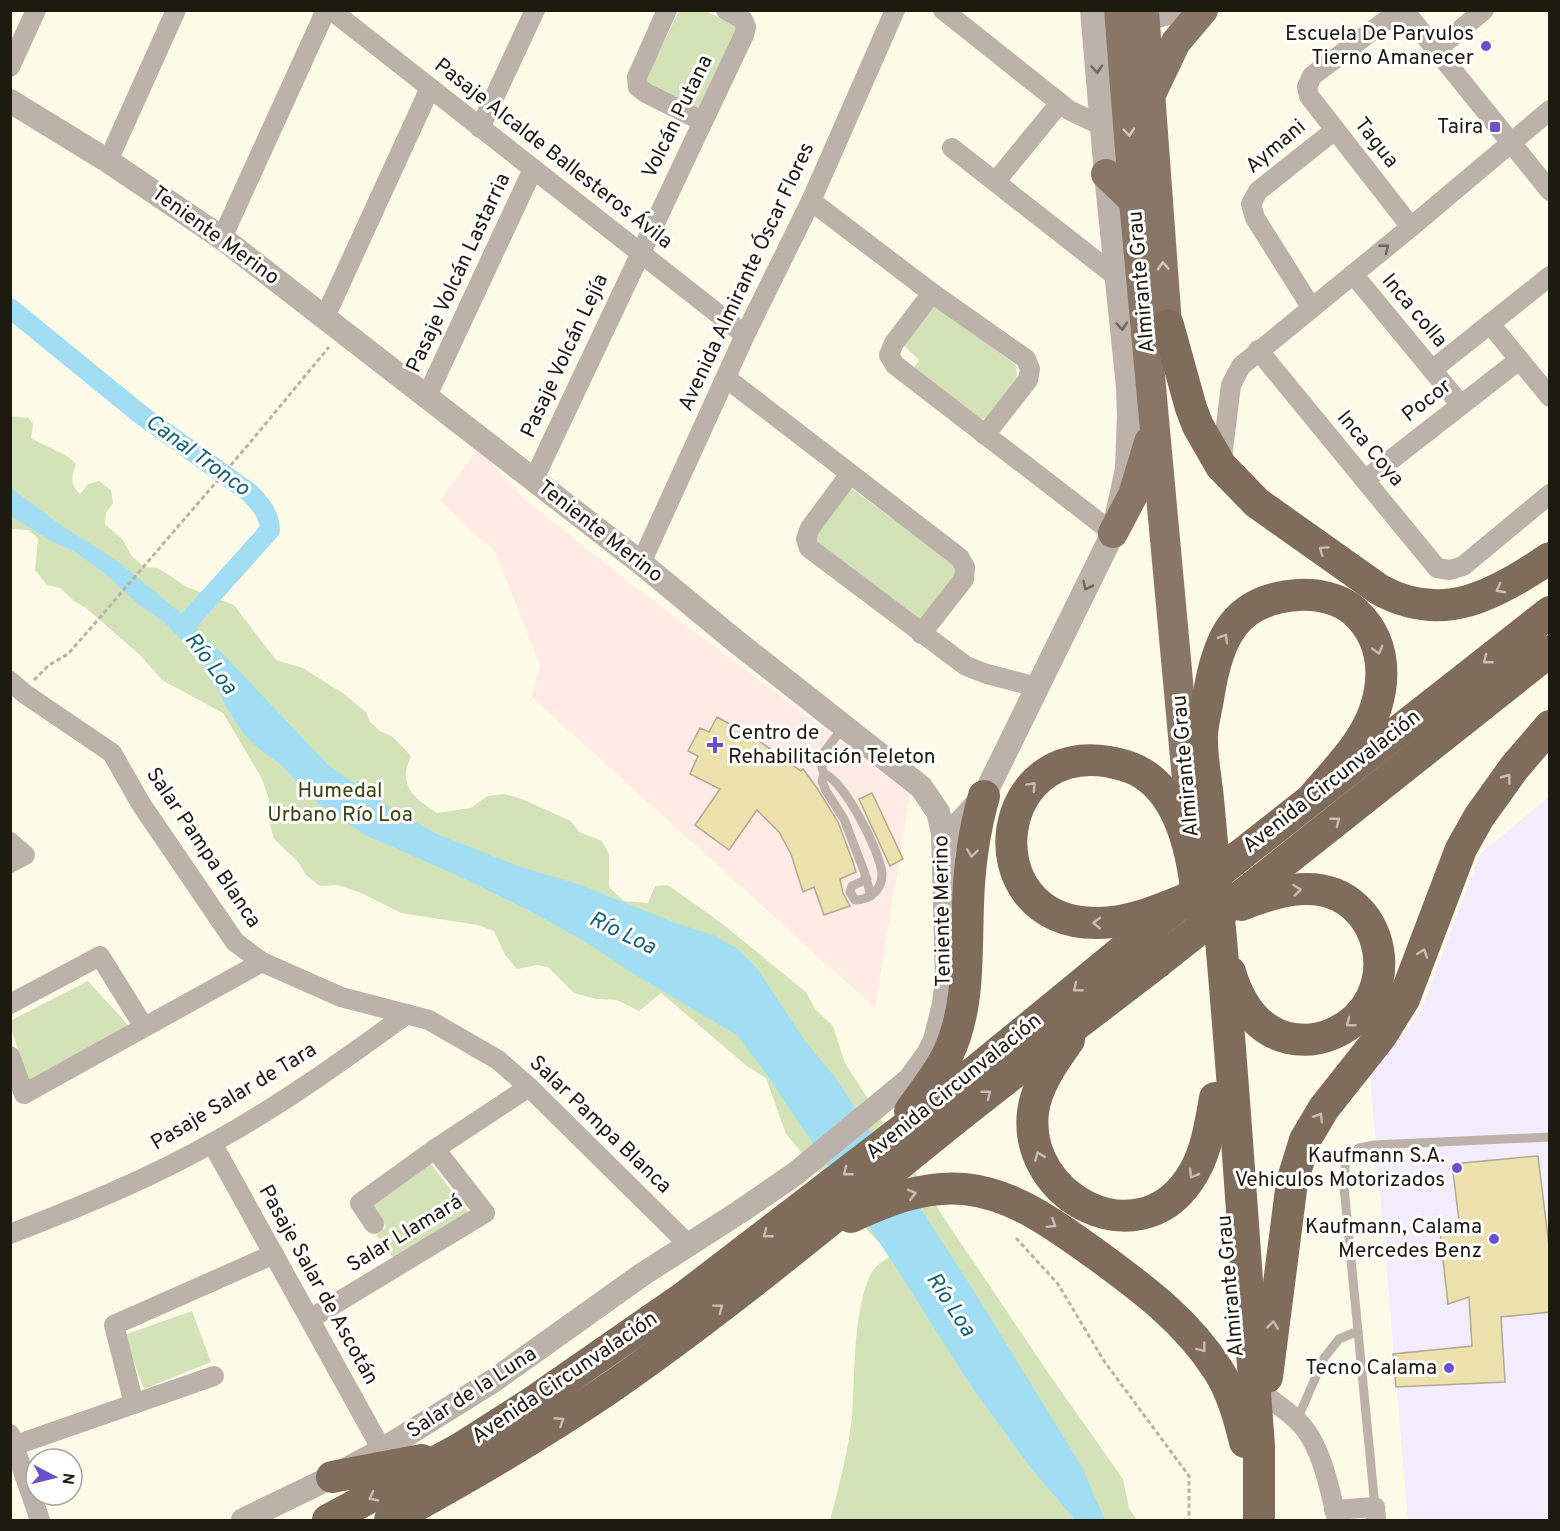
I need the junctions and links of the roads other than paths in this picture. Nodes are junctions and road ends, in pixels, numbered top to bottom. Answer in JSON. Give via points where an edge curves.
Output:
{"nodes":[{"id":1,"x":36,"y":10,"type":"edge"},
{"id":2,"x":176,"y":10,"type":"edge"},
{"id":3,"x":326,"y":10,"type":"edge"},
{"id":4,"x":331,"y":10,"type":"edge"},
{"id":5,"x":535,"y":10,"type":"edge"},
{"id":6,"x":667,"y":10,"type":"edge"},
{"id":7,"x":726,"y":10,"type":"edge"},
{"id":8,"x":895,"y":10,"type":"edge"},
{"id":9,"x":943,"y":10,"type":"edge"},
{"id":10,"x":1092,"y":10,"type":"edge"},
{"id":11,"x":1180,"y":10,"type":"edge"},
{"id":12,"x":1203,"y":10,"type":"edge"},
{"id":13,"x":1400,"y":10,"type":"edge"},
{"id":14,"x":1404,"y":10,"type":"edge"},
{"id":15,"x":1484,"y":10,"type":"edge"},
{"id":16,"x":1132,"y":17,"type":"edge"},
{"id":17,"x":1436,"y":50,"type":"junction"},
{"id":18,"x":10,"y":67,"type":"edge"},
{"id":19,"x":1307,"y":87,"type":"joint"},
{"id":20,"x":430,"y":88,"type":"junction"},
{"id":21,"x":1150,"y":94,"type":"junction"},
{"id":22,"x":10,"y":101,"type":"edge"},
{"id":23,"x":1060,"y":103,"type":"junction"},
{"id":24,"x":1550,"y":110,"type":"edge"},
{"id":25,"x":702,"y":121,"type":"junction"},
{"id":26,"x":1102,"y":126,"type":"junction"},
{"id":27,"x":480,"y":128,"type":"junction"},
{"id":28,"x":1335,"y":130,"type":"junction"},
{"id":29,"x":1510,"y":142,"type":"junction"},
{"id":30,"x":952,"y":148,"type":"dead end"},
{"id":31,"x":108,"y":161,"type":"junction"},
{"id":32,"x":533,"y":169,"type":"junction"},
{"id":33,"x":1106,"y":174,"type":"junction"},
{"id":34,"x":996,"y":181,"type":"junction"},
{"id":35,"x":1550,"y":191,"type":"edge"},
{"id":36,"x":811,"y":201,"type":"junction"},
{"id":37,"x":1134,"y":201,"type":"junction"},
{"id":38,"x":1411,"y":227,"type":"junction"},
{"id":39,"x":222,"y":238,"type":"junction"},
{"id":40,"x":640,"y":253,"type":"junction"},
{"id":41,"x":1353,"y":274,"type":"junction"},
{"id":42,"x":1550,"y":276,"type":"edge"},
{"id":43,"x":1118,"y":278,"type":"junction"},
{"id":44,"x":932,"y":293,"type":"junction"},
{"id":45,"x":1311,"y":307,"type":"junction"},
{"id":46,"x":334,"y":324,"type":"junction"},
{"id":47,"x":1490,"y":324,"type":"junction"},
{"id":48,"x":1168,"y":325,"type":"junction"},
{"id":49,"x":745,"y":335,"type":"junction"},
{"id":50,"x":1258,"y":350,"type":"junction"},
{"id":51,"x":1519,"y":360,"type":"junction"},
{"id":52,"x":1432,"y":370,"type":"junction"},
{"id":53,"x":726,"y":378,"type":"junction"},
{"id":54,"x":427,"y":396,"type":"junction"},
{"id":55,"x":1550,"y":397,"type":"edge"},
{"id":56,"x":1461,"y":405,"type":"junction"},
{"id":57,"x":1153,"y":409,"type":"junction"},
{"id":58,"x":985,"y":435,"type":"junction"},
{"id":59,"x":1221,"y":466,"type":"junction"},
{"id":60,"x":850,"y":474,"type":"junction"},
{"id":61,"x":1365,"y":480,"type":"junction"},
{"id":62,"x":533,"y":481,"type":"junction"},
{"id":63,"x":1550,"y":494,"type":"edge"},
{"id":64,"x":1113,"y":533,"type":"junction"},
{"id":65,"x":1550,"y":558,"type":"edge"},
{"id":66,"x":641,"y":563,"type":"junction"},
{"id":67,"x":1550,"y":612,"type":"edge"},
{"id":68,"x":921,"y":634,"type":"junction"},
{"id":69,"x":1550,"y":651,"type":"edge"},
{"id":70,"x":10,"y":681,"type":"edge"},
{"id":71,"x":1037,"y":687,"type":"junction"},
{"id":72,"x":843,"y":726,"type":"junction"},
{"id":73,"x":1550,"y":726,"type":"edge"},
{"id":74,"x":1202,"y":736,"type":"junction"},
{"id":75,"x":824,"y":774,"type":"junction"},
{"id":76,"x":921,"y":787,"type":"junction"},
{"id":77,"x":1315,"y":795,"type":"junction"},
{"id":78,"x":984,"y":796,"type":"junction"},
{"id":79,"x":10,"y":842,"type":"edge"},
{"id":80,"x":944,"y":849,"type":"junction"},
{"id":81,"x":10,"y":863,"type":"edge"},
{"id":82,"x":880,"y":864,"type":"junction"},
{"id":83,"x":866,"y":875,"type":"junction"},
{"id":84,"x":1208,"y":879,"type":"junction"},
{"id":85,"x":871,"y":896,"type":"junction"},
{"id":86,"x":1230,"y":914,"type":"junction"},
{"id":87,"x":1155,"y":918,"type":"junction"},
{"id":88,"x":262,"y":962,"type":"junction"},
{"id":89,"x":10,"y":1004,"type":"edge"},
{"id":90,"x":407,"y":1014,"type":"junction"},
{"id":91,"x":1089,"y":1015,"type":"junction"},
{"id":92,"x":144,"y":1027,"type":"junction"},
{"id":93,"x":10,"y":1056,"type":"edge"},
{"id":94,"x":529,"y":1087,"type":"junction"},
{"id":95,"x":1215,"y":1098,"type":"junction"},
{"id":96,"x":921,"y":1107,"type":"junction"},
{"id":97,"x":1550,"y":1137,"type":"edge"},
{"id":98,"x":212,"y":1143,"type":"junction"},
{"id":99,"x":435,"y":1149,"type":"junction"},
{"id":100,"x":820,"y":1203,"type":"junction"},
{"id":101,"x":374,"y":1224,"type":"dead end"},
{"id":102,"x":10,"y":1234,"type":"edge"},
{"id":103,"x":688,"y":1244,"type":"junction"},
{"id":104,"x":274,"y":1254,"type":"junction"},
{"id":105,"x":310,"y":1319,"type":"junction"},
{"id":106,"x":1358,"y":1331,"type":"junction"},
{"id":107,"x":214,"y":1376,"type":"dead end"},
{"id":108,"x":1265,"y":1395,"type":"junction"},
{"id":109,"x":134,"y":1404,"type":"junction"},
{"id":110,"x":1297,"y":1420,"type":"junction"},
{"id":111,"x":12,"y":1442,"type":"edge"},
{"id":112,"x":1252,"y":1446,"type":"junction"},
{"id":113,"x":460,"y":1448,"type":"junction"},
{"id":114,"x":382,"y":1450,"type":"junction"},
{"id":115,"x":510,"y":1452,"type":"junction"},
{"id":116,"x":332,"y":1477,"type":"junction"},
{"id":117,"x":1376,"y":1514,"type":"edge"},
{"id":118,"x":1336,"y":1515,"type":"edge"},
{"id":119,"x":40,"y":1521,"type":"edge"},
{"id":120,"x":243,"y":1521,"type":"edge"},
{"id":121,"x":328,"y":1521,"type":"edge"},
{"id":122,"x":390,"y":1521,"type":"edge"},
{"id":123,"x":437,"y":1521,"type":"edge"},
{"id":124,"x":1254,"y":1521,"type":"edge"},
{"id":125,"x":1259,"y":1521,"type":"edge"}],
"edges":[{"from":1,"to":18,"type":"street"},
{"from":2,"to":31,"type":"street"},
{"from":3,"to":39,"type":"street"},
{"from":4,"to":20,"type":"street","name":"Pasaje Alcalde Ballesteros Ávila"},
{"from":5,"to":27,"type":"street"},
{"from":6,"to":25,"type":"street","name":"Volcán Putana","via":[[637,77],[638,87]]},
{"from":7,"to":25,"type":"street","name":"Volcán Putana","via":[[743,20],[746,27]]},
{"from":8,"to":36,"type":"street","name":"Avenida Almirante Óscar Flores"},
{"from":9,"to":23,"type":"street"},
{"from":10,"to":26,"type":"street","name":"Almirante Grau","one_way":true},
{"from":11,"to":16,"type":"street"},
{"from":12,"to":21,"type":"main road","via":[[1170,51]]},
{"from":13,"to":19,"type":"street","name":"Aymani","via":[[1312,76]]},
{"from":14,"to":17,"type":"street"},
{"from":15,"to":17,"type":"street"},
{"from":16,"to":21,"type":"main road","name":"Almirante Grau"},
{"from":16,"to":37,"type":"main road","name":"Almirante Grau","one_way":true},
{"from":17,"to":29,"type":"street"},
{"from":19,"to":28,"type":"street","name":"Tagua","via":[[1309,96]]},
{"from":20,"to":27,"type":"street","name":"Pasaje Alcalde Ballesteros Ávila"},
{"from":20,"to":46,"type":"street"},
{"from":48,"to":21,"type":"main road","name":"Almirante Grau","one_way":true},
{"from":22,"to":31,"type":"street","name":"Teniente Merino"},
{"from":23,"to":26,"type":"street"},
{"from":23,"to":34,"type":"street"},
{"from":24,"to":29,"type":"street"},
{"from":25,"to":40,"type":"street","name":"Volcán Putana"},
{"from":26,"to":33,"type":"street","name":"Almirante Grau"},
{"from":27,"to":32,"type":"street","name":"Pasaje Alcalde Ballesteros Ávila"},
{"from":28,"to":38,"type":"street","name":"Tagua"},
{"from":28,"to":45,"type":"street","name":"Aymani","via":[[1258,191],[1251,204],[1255,218]]},
{"from":29,"to":35,"type":"street"},
{"from":29,"to":38,"type":"street"},
{"from":30,"to":34,"type":"street"},
{"from":31,"to":39,"type":"street","name":"Teniente Merino"},
{"from":32,"to":40,"type":"street","name":"Pasaje Alcalde Ballesteros Ávila"},
{"from":32,"to":54,"type":"street","name":"Pasaje Volcán Lastarria"},
{"from":33,"to":37,"type":"main road"},
{"from":33,"to":43,"type":"street","name":"Almirante Grau"},
{"from":34,"to":43,"type":"street"},
{"from":36,"to":44,"type":"street"},
{"from":36,"to":49,"type":"street","name":"Avenida Almirante Óscar Flores"},
{"from":37,"to":57,"type":"main road","name":"Almirante Grau"},
{"from":41,"to":38,"type":"street","one_way":true},
{"from":39,"to":46,"type":"street","name":"Teniente Merino"},
{"from":40,"to":49,"type":"street","name":"Pasaje Alcalde Ballesteros Ávila"},
{"from":40,"to":62,"type":"street","name":"Pasaje Volcán Lejía"},
{"from":41,"to":45,"type":"street"},
{"from":41,"to":52,"type":"street","name":"Inca colla"},
{"from":42,"to":47,"type":"street","name":"Pocor"},
{"from":43,"to":64,"type":"street","name":"Almirante Grau","one_way":true,"via":[[1129,443]]},
{"from":44,"to":58,"type":"street","via":[[889,355],[895,365]]},
{"from":44,"to":58,"type":"street","via":[[1026,359],[1028,380]]},
{"from":45,"to":50,"type":"street"},
{"from":46,"to":54,"type":"street","name":"Teniente Merino"},
{"from":47,"to":51,"type":"street"},
{"from":47,"to":52,"type":"street","name":"Pocor"},
{"from":48,"to":59,"type":"highway","via":[[1191,408]]},
{"from":48,"to":74,"type":"main road","name":"Almirante Grau"},
{"from":49,"to":53,"type":"street","name":"Avenida Almirante Óscar Flores"},
{"from":50,"to":59,"type":"street","via":[[1240,366],[1231,385]]},
{"from":50,"to":61,"type":"street","name":"Inca Coya"},
{"from":51,"to":55,"type":"street"},
{"from":51,"to":56,"type":"street","name":"Pocor"},
{"from":52,"to":56,"type":"street","name":"Inca colla"},
{"from":53,"to":60,"type":"street"},
{"from":53,"to":66,"type":"street","name":"Avenida Almirante Óscar Flores"},
{"from":54,"to":62,"type":"street","name":"Teniente Merino"},
{"from":56,"to":61,"type":"street","name":"Pocor"},
{"from":57,"to":64,"type":"main road","via":[[1141,474]]},
{"from":57,"to":84,"type":"main road","name":"Almirante Grau"},
{"from":58,"to":64,"type":"street"},
{"from":65,"to":59,"type":"highway","one_way":true,"via":[[1506,586],[1472,601],[1443,605],[1401,600],[1380,590],[1272,515]]},
{"from":60,"to":68,"type":"street","via":[[810,528],[806,539],[809,548]]},
{"from":60,"to":68,"type":"street","via":[[960,558],[965,567],[964,579]]},
{"from":61,"to":63,"type":"street","name":"Inca Coya","via":[[1437,568],[1450,570],[1463,566]]},
{"from":62,"to":66,"type":"street","name":"Teniente Merino"},
{"from":64,"to":71,"type":"street","name":"Almirante Grau","one_way":true},
{"from":66,"to":72,"type":"street","name":"Teniente Merino"},
{"from":67,"to":77,"type":"highway","name":"Avenida Circunvalación","one_way":true},
{"from":68,"to":71,"type":"street","via":[[966,666]]},
{"from":86,"to":69,"type":"highway","name":"Avenida Circunvalación","one_way":true},
{"from":70,"to":88,"type":"street","name":"Salar Pampa Blanca","via":[[112,753],[141,804],[235,942]]},
{"from":71,"to":78,"type":"street","name":"Almirante Grau"},
{"from":72,"to":75,"type":"lane","via":[[822,755]]},
{"from":72,"to":76,"type":"street","name":"Teniente Merino"},
{"from":108,"to":73,"type":"highway","one_way":true,"via":[[1292,1182],[1302,1147],[1324,1108],[1367,1056],[1404,999],[1461,849],[1479,817]]},
{"from":74,"to":77,"type":"highway","one_way":true,"via":[[1214,662],[1234,624],[1254,608],[1277,598],[1313,595],[1339,602],[1359,616],[1374,638],[1379,650],[1381,684],[1376,708],[1361,738]]},
{"from":74,"to":84,"type":"highway","name":"Almirante Grau"},
{"from":75,"to":82,"type":"lane","via":[[841,787],[861,819]]},
{"from":75,"to":83,"type":"lane","via":[[823,786],[844,819]]},
{"from":76,"to":78,"type":"street","via":[[954,801]]},
{"from":76,"to":80,"type":"street","name":"Teniente Merino","via":[[938,812]]},
{"from":77,"to":84,"type":"highway","name":"Avenida Circunvalación"},
{"from":78,"to":80,"type":"street","name":"Almirante Grau","via":[[952,831]]},
{"from":78,"to":96,"type":"highway","one_way":true,"via":[[970,873],[961,1016],[948,1054]]},
{"from":79,"to":81,"type":"street","via":[[25,855]]},
{"from":80,"to":96,"type":"street","name":"Teniente Merino","via":[[947,978],[940,1024],[928,1054],[910,1079]]},
{"from":82,"to":83,"type":"lane"},
{"from":82,"to":85,"type":"lane","via":[[880,884]]},
{"from":83,"to":85,"type":"lane"},
{"from":83,"to":85,"type":"lane","via":[[852,886],[851,895],[855,900]]},
{"from":84,"to":86,"type":"highway","name":"Almirante Grau"},
{"from":84,"to":87,"type":"highway","name":"Avenida Circunvalación","bridge":true},
{"from":87,"to":84,"type":"highway","one_way":true,"via":[[1081,922],[1055,915],[1028,892],[1015,869],[1011,828],[1021,801],[1038,780],[1062,765],[1088,760],[1138,770],[1168,797]]},
{"from":84,"to":95,"type":"highway","name":"Almirante Grau"},
{"from":86,"to":86,"type":"highway","one_way":true,"via":[[1270,895],[1299,889],[1321,890],[1342,897],[1360,912],[1376,943],[1378,982],[1369,1003],[1351,1023],[1328,1035],[1304,1040],[1274,1033],[1258,1023],[1233,981]]},
{"from":86,"to":91,"type":"highway","name":"Avenida Circunvalación","bridge":true},
{"from":86,"to":112,"type":"highway","name":"Almirante Grau"},
{"from":87,"to":96,"type":"highway","name":"Avenida Circunvalación","one_way":true},
{"from":88,"to":90,"type":"street","name":"Salar Pampa Blanca","via":[[341,997]]},
{"from":88,"to":92,"type":"street"},
{"from":89,"to":92,"type":"street","via":[[100,956]]},
{"from":90,"to":94,"type":"street","name":"Salar Pampa Blanca","via":[[429,1020],[498,1060]]},
{"from":90,"to":98,"type":"street","name":"Pasaje Salar de Tara","via":[[319,1077]]},
{"from":95,"to":91,"type":"highway","one_way":true,"via":[[1207,1139],[1195,1171],[1168,1201],[1146,1213],[1122,1216],[1075,1201],[1044,1168],[1034,1138],[1033,1112],[1051,1067]]},
{"from":96,"to":91,"type":"highway","name":"Avenida Circunvalación","one_way":true},
{"from":92,"to":93,"type":"street","via":[[24,1094]]},
{"from":94,"to":99,"type":"street","name":"Salar Llamará"},
{"from":94,"to":103,"type":"street","name":"Salar Pampa Blanca"},
{"from":95,"to":112,"type":"highway","name":"Almirante Grau"},
{"from":96,"to":100,"type":"highway","name":"Avenida Circunvalación"},
{"from":96,"to":100,"type":"street","name":"Teniente Merino"},
{"from":96,"to":100,"type":"highway","name":"Avenida Circunvalación","one_way":true},
{"from":97,"to":106,"type":"lane","via":[[1374,1145],[1346,1156],[1344,1187]]},
{"from":98,"to":102,"type":"street","name":"Pasaje Salar de Tara","via":[[99,1198]]},
{"from":98,"to":104,"type":"street","name":"Pasaje Salar de Ascotán"},
{"from":99,"to":101,"type":"street","name":"Salar Llamará","via":[[360,1203]]},
{"from":99,"to":105,"type":"street","name":"Salar Llamará","via":[[485,1214]]},
{"from":100,"to":103,"type":"street","name":"Salar de la Luna","via":[[741,1211]]},
{"from":100,"to":112,"type":"highway","one_way":true,"via":[[880,1204],[916,1192],[948,1188],[981,1191],[1040,1216],[1134,1282],[1192,1335],[1218,1370]]},
{"from":100,"to":113,"type":"highway","name":"Avenida Circunvalación","one_way":true,"via":[[611,1350]]},
{"from":115,"to":100,"type":"highway","name":"Avenida Circunvalación","one_way":true,"via":[[652,1358],[802,1244]]},
{"from":103,"to":114,"type":"street","name":"Salar de la Luna","via":[[493,1382]]},
{"from":104,"to":105,"type":"street","name":"Pasaje Salar de Ascotán"},
{"from":104,"to":109,"type":"street","via":[[114,1325]]},
{"from":105,"to":114,"type":"street","name":"Pasaje Salar de Ascotán"},
{"from":106,"to":110,"type":"lane","via":[[1339,1339],[1324,1358]]},
{"from":106,"to":117,"type":"lane"},
{"from":107,"to":109,"type":"street"},
{"from":108,"to":110,"type":"street"},
{"from":108,"to":112,"type":"highway"},
{"from":109,"to":111,"type":"street"},
{"from":110,"to":118,"type":"street","via":[[1306,1429],[1326,1472]]},
{"from":111,"to":119,"type":"street"},
{"from":112,"to":124,"type":"highway","name":"Almirante Grau"},
{"from":112,"to":125,"type":"highway","name":"Almirante Grau"},
{"from":113,"to":116,"type":"highway","via":[[414,1462]]},
{"from":113,"to":121,"type":"highway","name":"Avenida Circunvalación","one_way":true},
{"from":114,"to":116,"type":"street","name":"Salar de la Luna"},
{"from":115,"to":122,"type":"highway","name":"Avenida Circunvalación"},
{"from":115,"to":123,"type":"highway"},
{"from":116,"to":120,"type":"street","name":"Salar de la Luna"},
{"from":117,"to":118,"type":"street"}]}
